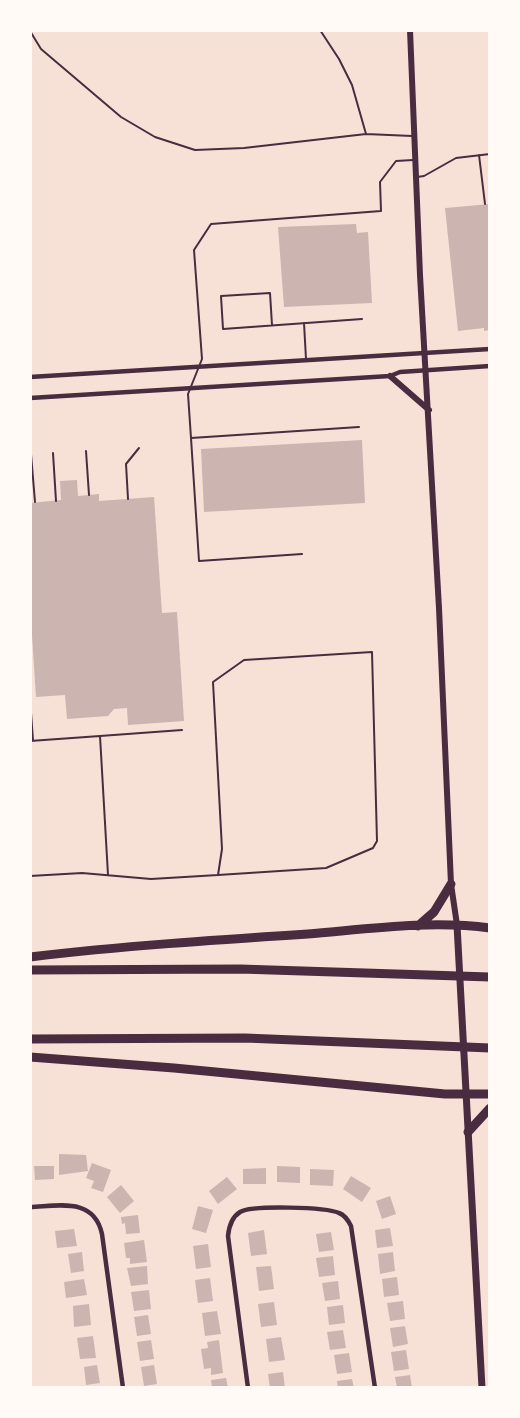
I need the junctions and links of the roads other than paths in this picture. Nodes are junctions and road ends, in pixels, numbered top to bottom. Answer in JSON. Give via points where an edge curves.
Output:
{"nodes":[{"id":1,"x":320,"y":30,"type":"edge"},
{"id":2,"x":410,"y":30,"type":"edge"},
{"id":3,"x":30,"y":31,"type":"edge"},
{"id":4,"x":366,"y":135,"type":"junction"},
{"id":5,"x":415,"y":136,"type":"junction"},
{"id":6,"x":479,"y":154,"type":"junction"},
{"id":7,"x":490,"y":154,"type":"edge"},
{"id":8,"x":416,"y":159,"type":"junction"},
{"id":9,"x":417,"y":177,"type":"junction"},
{"id":10,"x":485,"y":204,"type":"dead end"},
{"id":11,"x":363,"y":320,"type":"dead end"},
{"id":12,"x":304,"y":323,"type":"junction"},
{"id":13,"x":272,"y":325,"type":"junction"},
{"id":14,"x":490,"y":349,"type":"edge"},
{"id":15,"x":425,"y":352,"type":"junction"},
{"id":16,"x":306,"y":360,"type":"junction"},
{"id":17,"x":200,"y":366,"type":"junction"},
{"id":18,"x":490,"y":366,"type":"edge"},
{"id":19,"x":426,"y":371,"type":"junction"},
{"id":20,"x":390,"y":376,"type":"junction"},
{"id":21,"x":30,"y":377,"type":"edge"},
{"id":22,"x":190,"y":388,"type":"junction"},
{"id":23,"x":30,"y":398,"type":"edge"},
{"id":24,"x":429,"y":410,"type":"junction"},
{"id":25,"x":359,"y":427,"type":"dead end"},
{"id":26,"x":191,"y":438,"type":"junction"},
{"id":27,"x":139,"y":448,"type":"dead end"},
{"id":28,"x":86,"y":451,"type":"dead end"},
{"id":29,"x":53,"y":453,"type":"dead end"},
{"id":30,"x":31,"y":454,"type":"edge"},
{"id":31,"x":89,"y":495,"type":"dead end"},
{"id":32,"x":128,"y":499,"type":"dead end"},
{"id":33,"x":56,"y":501,"type":"dead end"},
{"id":34,"x":34,"y":502,"type":"dead end"},
{"id":35,"x":302,"y":554,"type":"dead end"},
{"id":36,"x":30,"y":699,"type":"edge"},
{"id":37,"x":182,"y":730,"type":"dead end"},
{"id":38,"x":100,"y":736,"type":"junction"},
{"id":39,"x":31,"y":741,"type":"edge"},
{"id":40,"x":218,"y":875,"type":"junction"},
{"id":41,"x":30,"y":876,"type":"edge"},
{"id":42,"x":108,"y":876,"type":"junction"},
{"id":43,"x":451,"y":884,"type":"junction"},
{"id":44,"x":457,"y":925,"type":"junction"},
{"id":45,"x":418,"y":926,"type":"junction"},
{"id":46,"x":490,"y":928,"type":"edge"},
{"id":47,"x":30,"y":957,"type":"edge"},
{"id":48,"x":30,"y":969,"type":"edge"},
{"id":49,"x":490,"y":977,"type":"edge"},
{"id":50,"x":30,"y":1039,"type":"edge"},
{"id":51,"x":490,"y":1047,"type":"edge"},
{"id":52,"x":30,"y":1057,"type":"edge"},
{"id":53,"x":465,"y":1094,"type":"junction"},
{"id":54,"x":490,"y":1094,"type":"edge"},
{"id":55,"x":490,"y":1108,"type":"edge"},
{"id":56,"x":468,"y":1132,"type":"junction"},
{"id":57,"x":30,"y":1207,"type":"edge"},
{"id":58,"x":123,"y":1388,"type":"edge"},
{"id":59,"x":248,"y":1388,"type":"edge"},
{"id":60,"x":375,"y":1388,"type":"edge"},
{"id":61,"x":482,"y":1388,"type":"edge"}],
"edges":[{"from":1,"to":4,"type":"lane","via":[[352,85]]},
{"from":2,"to":5,"type":"street"},
{"from":3,"to":4,"type":"lane","via":[[41,49],[121,117],[155,137],[195,150]]},
{"from":4,"to":5,"type":"lane"},
{"from":5,"to":8,"type":"street"},
{"from":6,"to":7,"type":"lane"},
{"from":6,"to":9,"type":"lane","via":[[456,158]]},
{"from":6,"to":10,"type":"lane"},
{"from":8,"to":9,"type":"street"},
{"from":8,"to":17,"type":"lane","via":[[396,161],[380,182],[381,211],[211,224],[194,250]]},
{"from":9,"to":15,"type":"street"},
{"from":11,"to":12,"type":"lane"},
{"from":12,"to":13,"type":"lane"},
{"from":12,"to":16,"type":"lane"},
{"from":13,"to":13,"type":"lane","via":[[223,329],[221,296],[270,293]]},
{"from":14,"to":15,"type":"street"},
{"from":15,"to":16,"type":"street"},
{"from":15,"to":19,"type":"street"},
{"from":16,"to":17,"type":"street"},
{"from":17,"to":21,"type":"street"},
{"from":17,"to":22,"type":"lane"},
{"from":18,"to":19,"type":"street"},
{"from":19,"to":20,"type":"street"},
{"from":19,"to":24,"type":"street"},
{"from":20,"to":22,"type":"street"},
{"from":20,"to":24,"type":"street"},
{"from":22,"to":23,"type":"street"},
{"from":22,"to":26,"type":"lane"},
{"from":24,"to":43,"type":"street"},
{"from":25,"to":26,"type":"lane"},
{"from":26,"to":35,"type":"lane","via":[[199,561]]},
{"from":27,"to":32,"type":"lane","via":[[126,464]]},
{"from":28,"to":31,"type":"lane"},
{"from":29,"to":33,"type":"lane"},
{"from":30,"to":34,"type":"lane"},
{"from":36,"to":39,"type":"lane"},
{"from":37,"to":38,"type":"lane"},
{"from":38,"to":39,"type":"lane"},
{"from":38,"to":42,"type":"lane"},
{"from":40,"to":40,"type":"lane","via":[[326,868],[373,848],[377,841],[372,652],[244,660],[213,682],[222,849]]},
{"from":40,"to":42,"type":"lane","via":[[151,879]]},
{"from":41,"to":42,"type":"lane"},
{"from":43,"to":44,"type":"street"},
{"from":43,"to":45,"type":"highway","via":[[434,912]]},
{"from":44,"to":45,"type":"highway"},
{"from":44,"to":46,"type":"highway"},
{"from":44,"to":53,"type":"main road"},
{"from":45,"to":47,"type":"highway"},
{"from":48,"to":49,"type":"highway","via":[[290,969]]},
{"from":50,"to":51,"type":"highway","via":[[245,1038]]},
{"from":52,"to":53,"type":"highway"},
{"from":53,"to":54,"type":"highway"},
{"from":53,"to":56,"type":"main road"},
{"from":55,"to":56,"type":"highway"},
{"from":56,"to":61,"type":"main road"},
{"from":57,"to":58,"type":"street","via":[[79,1207],[90,1211],[98,1221]]},
{"from":59,"to":60,"type":"street","via":[[228,1236],[236,1215],[256,1208],[332,1210],[343,1215],[351,1226]]}]}
